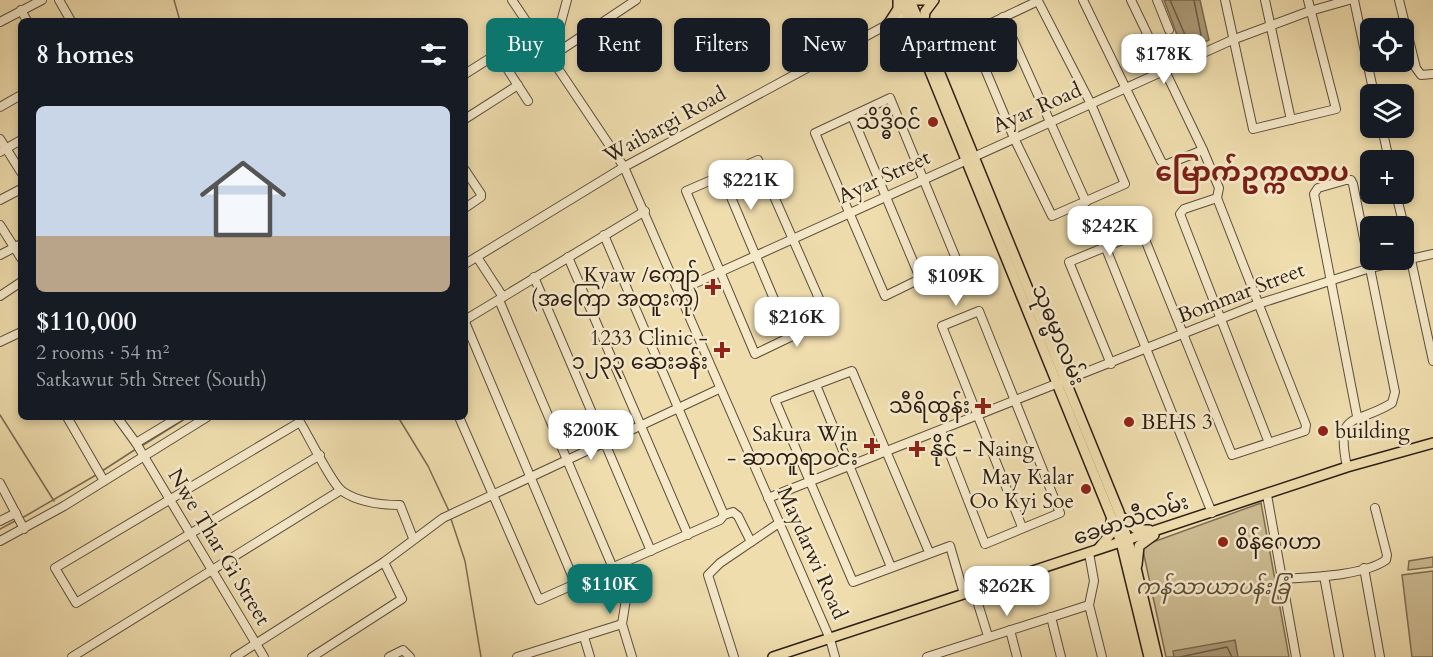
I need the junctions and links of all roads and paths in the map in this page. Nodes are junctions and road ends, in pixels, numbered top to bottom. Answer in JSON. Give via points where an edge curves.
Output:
{"nodes":[{"id":1,"x":42,"y":0,"type":"edge"},
{"id":2,"x":59,"y":0,"type":"edge"},
{"id":3,"x":512,"y":0,"type":"edge"},
{"id":4,"x":567,"y":0,"type":"edge"},
{"id":5,"x":636,"y":0,"type":"edge"},
{"id":6,"x":899,"y":0,"type":"edge"},
{"id":7,"x":910,"y":0,"type":"edge"},
{"id":8,"x":917,"y":0,"type":"edge"},
{"id":9,"x":934,"y":0,"type":"edge"},
{"id":10,"x":1083,"y":0,"type":"edge"},
{"id":11,"x":1131,"y":0,"type":"edge"},
{"id":12,"x":1157,"y":0,"type":"edge"},
{"id":13,"x":1225,"y":0,"type":"edge"},
{"id":14,"x":1266,"y":0,"type":"edge"},
{"id":15,"x":1308,"y":0,"type":"edge"},
{"id":16,"x":1351,"y":0,"type":"edge"},
{"id":17,"x":1399,"y":0,"type":"edge"},
{"id":18,"x":1038,"y":1,"type":"edge"},
{"id":19,"x":21,"y":10,"type":"junction"},
{"id":20,"x":1310,"y":11,"type":"junction"},
{"id":21,"x":911,"y":12,"type":"junction"},
{"id":22,"x":1003,"y":17,"type":"junction"},
{"id":23,"x":25,"y":18,"type":"edge"},
{"id":24,"x":69,"y":18,"type":"edge"},
{"id":25,"x":524,"y":18,"type":"edge"},
{"id":26,"x":562,"y":18,"type":"edge"},
{"id":27,"x":892,"y":18,"type":"edge"},
{"id":28,"x":901,"y":18,"type":"edge"},
{"id":29,"x":914,"y":18,"type":"edge"},
{"id":30,"x":924,"y":18,"type":"edge"},
{"id":31,"x":0,"y":22,"type":"edge"},
{"id":32,"x":1271,"y":26,"type":"junction"},
{"id":33,"x":880,"y":30,"type":"edge"},
{"id":34,"x":1169,"y":30,"type":"dead end"},
{"id":35,"x":1232,"y":40,"type":"junction"},
{"id":36,"x":565,"y":47,"type":"edge"},
{"id":37,"x":486,"y":60,"type":"edge"},
{"id":38,"x":1163,"y":71,"type":"junction"},
{"id":39,"x":468,"y":72,"type":"edge"},
{"id":40,"x":509,"y":72,"type":"edge"},
{"id":41,"x":560,"y":72,"type":"edge"},
{"id":42,"x":936,"y":72,"type":"edge"},
{"id":43,"x":1433,"y":74,"type":"edge"},
{"id":44,"x":1372,"y":84,"type":"edge"},
{"id":45,"x":518,"y":85,"type":"junction"},
{"id":46,"x":1125,"y":88,"type":"junction"},
{"id":47,"x":18,"y":97,"type":"edge"},
{"id":48,"x":528,"y":101,"type":"dead end"},
{"id":49,"x":1091,"y":104,"type":"junction"},
{"id":50,"x":0,"y":107,"type":"edge"},
{"id":51,"x":852,"y":116,"type":"junction"},
{"id":52,"x":468,"y":117,"type":"edge"},
{"id":53,"x":1292,"y":120,"type":"junction"},
{"id":54,"x":1052,"y":121,"type":"junction"},
{"id":55,"x":1014,"y":138,"type":"junction"},
{"id":56,"x":0,"y":139,"type":"edge"},
{"id":57,"x":18,"y":142,"type":"edge"},
{"id":58,"x":3,"y":150,"type":"edge"},
{"id":59,"x":1203,"y":150,"type":"junction"},
{"id":60,"x":970,"y":157,"type":"junction"},
{"id":61,"x":624,"y":166,"type":"junction"},
{"id":62,"x":18,"y":168,"type":"edge"},
{"id":63,"x":468,"y":175,"type":"edge"},
{"id":64,"x":722,"y":176,"type":"junction"},
{"id":65,"x":924,"y":178,"type":"junction"},
{"id":66,"x":18,"y":191,"type":"edge"},
{"id":67,"x":887,"y":195,"type":"junction"},
{"id":68,"x":1217,"y":198,"type":"junction"},
{"id":69,"x":0,"y":201,"type":"edge"},
{"id":70,"x":1086,"y":202,"type":"junction"},
{"id":71,"x":468,"y":205,"type":"edge"},
{"id":72,"x":645,"y":211,"type":"junction"},
{"id":73,"x":849,"y":213,"type":"junction"},
{"id":74,"x":1360,"y":222,"type":"edge"},
{"id":75,"x":0,"y":225,"type":"edge"},
{"id":76,"x":604,"y":235,"type":"junction"},
{"id":77,"x":793,"y":240,"type":"junction"},
{"id":78,"x":18,"y":245,"type":"edge"},
{"id":79,"x":1105,"y":246,"type":"junction"},
{"id":80,"x":1433,"y":254,"type":"edge"},
{"id":81,"x":0,"y":255,"type":"edge"},
{"id":82,"x":757,"y":256,"type":"junction"},
{"id":83,"x":477,"y":257,"type":"junction"},
{"id":84,"x":568,"y":257,"type":"junction"},
{"id":85,"x":1414,"y":257,"type":"edge"},
{"id":86,"x":468,"y":262,"type":"edge"},
{"id":87,"x":1363,"y":270,"type":"edge"},
{"id":88,"x":1370,"y":270,"type":"edge"},
{"id":89,"x":1414,"y":270,"type":"edge"},
{"id":90,"x":719,"y":272,"type":"junction"},
{"id":91,"x":534,"y":277,"type":"junction"},
{"id":92,"x":920,"y":278,"type":"junction"},
{"id":93,"x":1331,"y":279,"type":"junction"},
{"id":94,"x":18,"y":284,"type":"edge"},
{"id":95,"x":678,"y":291,"type":"junction"},
{"id":96,"x":0,"y":296,"type":"edge"},
{"id":97,"x":501,"y":298,"type":"junction"},
{"id":98,"x":1258,"y":304,"type":"junction"},
{"id":99,"x":468,"y":319,"type":"edge"},
{"id":100,"x":1223,"y":319,"type":"junction"},
{"id":101,"x":468,"y":328,"type":"edge"},
{"id":102,"x":1184,"y":334,"type":"junction"},
{"id":103,"x":18,"y":337,"type":"edge"},
{"id":104,"x":790,"y":337,"type":"junction"},
{"id":105,"x":0,"y":342,"type":"edge"},
{"id":106,"x":1147,"y":349,"type":"junction"},
{"id":107,"x":1433,"y":361,"type":"edge"},
{"id":108,"x":1111,"y":364,"type":"junction"},
{"id":109,"x":1063,"y":383,"type":"junction"},
{"id":110,"x":816,"y":384,"type":"junction"},
{"id":111,"x":719,"y":389,"type":"junction"},
{"id":112,"x":1015,"y":402,"type":"junction"},
{"id":113,"x":677,"y":408,"type":"junction"},
{"id":114,"x":1357,"y":416,"type":"junction"},
{"id":115,"x":978,"y":417,"type":"junction"},
{"id":116,"x":69,"y":420,"type":"edge"},
{"id":117,"x":119,"y":420,"type":"edge"},
{"id":118,"x":175,"y":420,"type":"edge"},
{"id":119,"x":201,"y":420,"type":"edge"},
{"id":120,"x":460,"y":420,"type":"edge"},
{"id":121,"x":641,"y":425,"type":"junction"},
{"id":122,"x":941,"y":431,"type":"junction"},
{"id":123,"x":603,"y":441,"type":"junction"},
{"id":124,"x":1269,"y":443,"type":"junction"},
{"id":125,"x":1433,"y":443,"type":"edge"},
{"id":126,"x":139,"y":449,"type":"junction"},
{"id":127,"x":887,"y":452,"type":"junction"},
{"id":128,"x":320,"y":456,"type":"junction"},
{"id":129,"x":566,"y":458,"type":"junction"},
{"id":130,"x":849,"y":466,"type":"junction"},
{"id":131,"x":1347,"y":467,"type":"junction"},
{"id":132,"x":529,"y":475,"type":"junction"},
{"id":133,"x":102,"y":477,"type":"junction"},
{"id":134,"x":812,"y":481,"type":"junction"},
{"id":135,"x":0,"y":483,"type":"edge"},
{"id":136,"x":341,"y":490,"type":"junction"},
{"id":137,"x":492,"y":493,"type":"junction"},
{"id":138,"x":1266,"y":495,"type":"junction"},
{"id":139,"x":768,"y":498,"type":"junction"},
{"id":140,"x":170,"y":501,"type":"junction"},
{"id":141,"x":1375,"y":508,"type":"dead end"},
{"id":142,"x":1212,"y":513,"type":"junction"},
{"id":143,"x":1115,"y":514,"type":"junction"},
{"id":144,"x":724,"y":515,"type":"junction"},
{"id":145,"x":17,"y":516,"type":"junction"},
{"id":146,"x":0,"y":521,"type":"edge"},
{"id":147,"x":779,"y":523,"type":"junction"},
{"id":148,"x":1022,"y":527,"type":"junction"},
{"id":149,"x":24,"y":529,"type":"junction"},
{"id":150,"x":1160,"y":530,"type":"junction"},
{"id":151,"x":190,"y":534,"type":"junction"},
{"id":152,"x":688,"y":535,"type":"junction"},
{"id":153,"x":413,"y":538,"type":"junction"},
{"id":154,"x":0,"y":541,"type":"edge"},
{"id":155,"x":1124,"y":541,"type":"junction"},
{"id":156,"x":751,"y":542,"type":"junction"},
{"id":157,"x":651,"y":551,"type":"junction"},
{"id":158,"x":1093,"y":551,"type":"junction"},
{"id":159,"x":929,"y":552,"type":"junction"},
{"id":160,"x":384,"y":562,"type":"junction"},
{"id":161,"x":616,"y":567,"type":"junction"},
{"id":162,"x":891,"y":567,"type":"junction"},
{"id":163,"x":1364,"y":568,"type":"junction"},
{"id":164,"x":1132,"y":569,"type":"junction"},
{"id":165,"x":210,"y":570,"type":"junction"},
{"id":166,"x":1324,"y":576,"type":"junction"},
{"id":167,"x":1283,"y":579,"type":"junction"},
{"id":168,"x":576,"y":585,"type":"junction"},
{"id":169,"x":974,"y":591,"type":"junction"},
{"id":170,"x":964,"y":594,"type":"junction"},
{"id":171,"x":1089,"y":605,"type":"junction"},
{"id":172,"x":1051,"y":617,"type":"junction"},
{"id":173,"x":622,"y":624,"type":"junction"},
{"id":174,"x":1010,"y":630,"type":"junction"},
{"id":175,"x":988,"y":636,"type":"junction"},
{"id":176,"x":584,"y":637,"type":"junction"},
{"id":177,"x":830,"y":639,"type":"junction"},
{"id":178,"x":256,"y":644,"type":"junction"},
{"id":179,"x":958,"y":647,"type":"junction"},
{"id":180,"x":544,"y":648,"type":"junction"},
{"id":181,"x":72,"y":657,"type":"edge"},
{"id":182,"x":235,"y":657,"type":"edge"},
{"id":183,"x":264,"y":657,"type":"edge"},
{"id":184,"x":312,"y":657,"type":"edge"},
{"id":185,"x":389,"y":657,"type":"edge"},
{"id":186,"x":410,"y":657,"type":"edge"},
{"id":187,"x":517,"y":657,"type":"edge"},
{"id":188,"x":547,"y":657,"type":"edge"},
{"id":189,"x":590,"y":657,"type":"edge"},
{"id":190,"x":632,"y":657,"type":"edge"},
{"id":191,"x":734,"y":657,"type":"edge"},
{"id":192,"x":773,"y":657,"type":"edge"},
{"id":193,"x":835,"y":657,"type":"edge"},
{"id":194,"x":927,"y":657,"type":"edge"},
{"id":195,"x":961,"y":657,"type":"edge"},
{"id":196,"x":1017,"y":657,"type":"edge"},
{"id":197,"x":1061,"y":657,"type":"edge"},
{"id":198,"x":1102,"y":657,"type":"edge"},
{"id":199,"x":1149,"y":657,"type":"edge"},
{"id":200,"x":1157,"y":657,"type":"edge"},
{"id":201,"x":1296,"y":657,"type":"edge"},
{"id":202,"x":1339,"y":657,"type":"edge"},
{"id":203,"x":1380,"y":657,"type":"edge"}],
"edges":[{"from":1,"to":19,"type":"street"},
{"from":2,"to":24,"type":"street"},
{"from":3,"to":25,"type":"street","name":"Maydarwi Road"},
{"from":4,"to":26,"type":"street"},
{"from":5,"to":36,"type":"street"},
{"from":6,"to":21,"type":"main road","name":"သုဓမ္မာလမ်း"},
{"from":6,"to":27,"type":"main road"},
{"from":7,"to":21,"type":"main road","name":"သုဓမ္မာလမ်း"},
{"from":8,"to":9,"type":"main road"},
{"from":9,"to":21,"type":"main road"},
{"from":9,"to":30,"type":"main road"},
{"from":10,"to":46,"type":"street"},
{"from":11,"to":38,"type":"street"},
{"from":12,"to":34,"type":"street"},
{"from":13,"to":35,"type":"street"},
{"from":14,"to":32,"type":"street"},
{"from":15,"to":20,"type":"street"},
{"from":16,"to":20,"type":"street","name":"Ayar Road"},
{"from":16,"to":44,"type":"street"},
{"from":17,"to":43,"type":"street","via":[[1416,68],[1421,75]]},
{"from":18,"to":22,"type":"street"},
{"from":18,"to":49,"type":"street"},
{"from":19,"to":23,"type":"street"},
{"from":19,"to":31,"type":"street"},
{"from":20,"to":32,"type":"street","name":"Ayar Road"},
{"from":20,"to":53,"type":"street","via":[[1336,109]]},
{"from":21,"to":28,"type":"street","name":"Waibargi Road"},
{"from":21,"to":29,"type":"main road","name":"သုဓမ္မာလမ်း"},
{"from":22,"to":54,"type":"street"},
{"from":22,"to":55,"type":"street","via":[[970,33]]},
{"from":32,"to":35,"type":"street","name":"Ayar Road"},
{"from":32,"to":53,"type":"street"},
{"from":33,"to":61,"type":"street","name":"Waibargi Road"},
{"from":35,"to":38,"type":"street","name":"Ayar Road"},
{"from":35,"to":53,"type":"street","via":[[1253,129]]},
{"from":37,"to":39,"type":"street"},
{"from":38,"to":46,"type":"street","name":"Ayar Road"},
{"from":38,"to":59,"type":"street"},
{"from":40,"to":45,"type":"street"},
{"from":41,"to":61,"type":"street","name":"Maydarwi Road"},
{"from":42,"to":60,"type":"main road","name":"သုဓမ္မာလမ်း"},
{"from":45,"to":48,"type":"street"},
{"from":45,"to":52,"type":"street"},
{"from":46,"to":49,"type":"street","name":"Ayar Road"},
{"from":46,"to":59,"type":"street","via":[[1165,165]]},
{"from":47,"to":50,"type":"street"},
{"from":49,"to":54,"type":"street","name":"Ayar Road"},
{"from":49,"to":70,"type":"street","via":[[1125,184]]},
{"from":51,"to":65,"type":"street","via":[[890,98]]},
{"from":51,"to":67,"type":"street"},
{"from":51,"to":73,"type":"street","via":[[815,133]]},
{"from":54,"to":55,"type":"street","name":"Ayar Road"},
{"from":54,"to":70,"type":"street"},
{"from":55,"to":60,"type":"street","name":"Ayar Road"},
{"from":55,"to":70,"type":"street","via":[[1052,216]]},
{"from":56,"to":58,"type":"street"},
{"from":57,"to":58,"type":"street"},
{"from":58,"to":62,"type":"street"},
{"from":59,"to":68,"type":"street","via":[[1219,188]]},
{"from":60,"to":65,"type":"street","name":"Ayar Street"},
{"from":60,"to":109,"type":"main road","name":"သုဓမ္မာလမ်း"},
{"from":61,"to":72,"type":"street","name":"Maydarwi Road"},
{"from":61,"to":83,"type":"street","name":"Waibargi Road"},
{"from":63,"to":71,"type":"street","via":[[482,197]]},
{"from":64,"to":77,"type":"street","via":[[758,160]]},
{"from":64,"to":82,"type":"street"},
{"from":64,"to":90,"type":"street","via":[[686,191]]},
{"from":65,"to":67,"type":"street","name":"Ayar Street"},
{"from":65,"to":92,"type":"street","via":[[957,261]]},
{"from":66,"to":69,"type":"street"},
{"from":67,"to":73,"type":"street","name":"Ayar Street"},
{"from":67,"to":92,"type":"street"},
{"from":68,"to":98,"type":"street"},
{"from":68,"to":100,"type":"street","via":[[1184,209],[1180,214]]},
{"from":72,"to":76,"type":"street"},
{"from":72,"to":95,"type":"street","name":"Maydarwi Road"},
{"from":73,"to":77,"type":"street","name":"Ayar Street"},
{"from":73,"to":92,"type":"street","via":[[885,296]]},
{"from":74,"to":93,"type":"street","via":[[1351,180],[1315,190]]},
{"from":75,"to":78,"type":"street"},
{"from":76,"to":84,"type":"street"},
{"from":76,"to":113,"type":"street"},
{"from":77,"to":82,"type":"street","name":"Ayar Street"},
{"from":77,"to":104,"type":"street","via":[[828,319]]},
{"from":78,"to":81,"type":"street"},
{"from":79,"to":102,"type":"street","via":[[1142,232]]},
{"from":79,"to":106,"type":"street"},
{"from":79,"to":108,"type":"street","via":[[1069,262]]},
{"from":80,"to":85,"type":"street","name":"Bommar Street"},
{"from":82,"to":90,"type":"street","name":"Ayar Street"},
{"from":82,"to":104,"type":"street"},
{"from":83,"to":86,"type":"street","name":"Waibargi Road"},
{"from":83,"to":97,"type":"street"},
{"from":84,"to":91,"type":"street"},
{"from":84,"to":121,"type":"street"},
{"from":87,"to":93,"type":"street","name":"Bommar Street"},
{"from":88,"to":114,"type":"street","via":[[1395,400]]},
{"from":89,"to":107,"type":"street"},
{"from":90,"to":95,"type":"street","name":"Ayar Street"},
{"from":90,"to":104,"type":"street","via":[[755,354]]},
{"from":91,"to":97,"type":"street"},
{"from":91,"to":123,"type":"street"},
{"from":93,"to":98,"type":"street","name":"Bommar Street"},
{"from":93,"to":114,"type":"street"},
{"from":94,"to":96,"type":"street"},
{"from":95,"to":111,"type":"street","name":"Maydarwi Road"},
{"from":97,"to":99,"type":"street"},
{"from":97,"to":129,"type":"street"},
{"from":98,"to":100,"type":"street","name":"Bommar Street"},
{"from":98,"to":124,"type":"street","via":[[1306,425],[1305,431]]},
{"from":100,"to":102,"type":"street","name":"Bommar Street"},
{"from":100,"to":124,"type":"street"},
{"from":101,"to":132,"type":"street"},
{"from":102,"to":106,"type":"street","name":"Bommar Street"},
{"from":102,"to":124,"type":"street","via":[[1232,455]]},
{"from":103,"to":105,"type":"street"},
{"from":106,"to":108,"type":"street","name":"Bommar Street"},
{"from":106,"to":142,"type":"street"},
{"from":108,"to":109,"type":"street","name":"Bommar Street"},
{"from":109,"to":112,"type":"street","name":"Bommar Street"},
{"from":109,"to":143,"type":"main road","name":"သုဓမ္မာလမ်း"},
{"from":110,"to":127,"type":"street","via":[[852,371]]},
{"from":110,"to":130,"type":"street"},
{"from":110,"to":134,"type":"street","via":[[775,400]]},
{"from":111,"to":113,"type":"street"},
{"from":111,"to":139,"type":"street","name":"Maydarwi Road"},
{"from":112,"to":115,"type":"street","name":"Bommar Street"},
{"from":112,"to":115,"type":"street","via":[[978,311],[942,326]]},
{"from":112,"to":148,"type":"street","via":[[1060,513]]},
{"from":113,"to":121,"type":"street"},
{"from":113,"to":144,"type":"street"},
{"from":114,"to":131,"type":"street","via":[[1342,436]]},
{"from":115,"to":122,"type":"street","name":"Bommar Street"},
{"from":115,"to":148,"type":"street"},
{"from":116,"to":133,"type":"street"},
{"from":117,"to":126,"type":"street","name":"Nwe Thar Gi Street"},
{"from":118,"to":126,"type":"street"},
{"from":119,"to":126,"type":"street"},
{"from":120,"to":137,"type":"street"},
{"from":121,"to":123,"type":"street"},
{"from":121,"to":152,"type":"street"},
{"from":122,"to":127,"type":"street","name":"Bommar Street"},
{"from":122,"to":148,"type":"street","via":[[985,544]]},
{"from":123,"to":129,"type":"street"},
{"from":123,"to":157,"type":"street"},
{"from":125,"to":131,"type":"main road","name":"ခေမာသီလမ်း"},
{"from":126,"to":133,"type":"street"},
{"from":126,"to":140,"type":"street","name":"Nwe Thar Gi Street"},
{"from":127,"to":130,"type":"street","name":"Bommar Street"},
{"from":127,"to":159,"type":"street"},
{"from":128,"to":136,"type":"street"},
{"from":128,"to":140,"type":"street","via":[[300,422]]},
{"from":128,"to":151,"type":"street"},
{"from":129,"to":132,"type":"street"},
{"from":129,"to":161,"type":"street"},
{"from":130,"to":134,"type":"street","name":"Bommar Street"},
{"from":130,"to":162,"type":"street"},
{"from":131,"to":138,"type":"main road","name":"ခေမာသီလမ်း"},
{"from":132,"to":137,"type":"street"},
{"from":132,"to":168,"type":"street"},
{"from":133,"to":149,"type":"street"},
{"from":134,"to":139,"type":"street","name":"Bommar Street"},
{"from":134,"to":162,"type":"street","via":[[853,582]]},
{"from":135,"to":145,"type":"street"},
{"from":136,"to":153,"type":"street","via":[[379,506],[400,505]]},
{"from":136,"to":165,"type":"street"},
{"from":137,"to":153,"type":"street","via":[[442,518]]},
{"from":137,"to":168,"type":"street","via":[[540,600]]},
{"from":138,"to":142,"type":"main road","name":"ခေမာသီလမ်း"},
{"from":138,"to":167,"type":"street"},
{"from":139,"to":147,"type":"street","name":"Maydarwi Road"},
{"from":140,"to":151,"type":"street","name":"Nwe Thar Gi Street"},
{"from":140,"to":151,"type":"street","via":[[55,568],[76,603]]},
{"from":141,"to":163,"type":"street","via":[[1387,555],[1380,564]]},
{"from":142,"to":150,"type":"main road","name":"ခေမာသီလမ်း"},
{"from":143,"to":150,"type":"main road","via":[[1137,530]]},
{"from":143,"to":155,"type":"main road","name":"သုဓမ္မာလမ်း"},
{"from":143,"to":158,"type":"main road","via":[[1106,543]]},
{"from":144,"to":152,"type":"street"},
{"from":144,"to":156,"type":"street","via":[[736,512]]},
{"from":145,"to":146,"type":"street"},
{"from":145,"to":149,"type":"street"},
{"from":147,"to":156,"type":"street"},
{"from":147,"to":177,"type":"street","name":"Maydarwi Road"},
{"from":149,"to":154,"type":"street"},
{"from":150,"to":155,"type":"main road","name":"ခေမာသီလမ်း"},
{"from":150,"to":164,"type":"main road","via":[[1139,546]]},
{"from":151,"to":165,"type":"street","name":"Nwe Thar Gi Street"},
{"from":152,"to":157,"type":"street"},
{"from":153,"to":160,"type":"street"},
{"from":155,"to":158,"type":"main road","name":"ခေမာသီလမ်း"},
{"from":155,"to":164,"type":"main road","name":"သုဓမ္မာလမ်း"},
{"from":156,"to":191,"type":"street","via":[[708,575]]},
{"from":157,"to":161,"type":"street"},
{"from":158,"to":164,"type":"main road","via":[[1111,550]]},
{"from":158,"to":169,"type":"main road","name":"ခေမာသီလမ်း"},
{"from":158,"to":171,"type":"street","via":[[1094,581]]},
{"from":159,"to":162,"type":"street"},
{"from":159,"to":170,"type":"street","via":[[950,546]]},
{"from":160,"to":178,"type":"street"},
{"from":160,"to":184,"type":"street","via":[[402,599]]},
{"from":161,"to":168,"type":"street"},
{"from":161,"to":173,"type":"street","via":[[627,593]]},
{"from":163,"to":166,"type":"street"},
{"from":163,"to":203,"type":"street"},
{"from":164,"to":199,"type":"main road","name":"သုဓမ္မာလမ်း"},
{"from":164,"to":200,"type":"main road","name":"သုဓမ္မာလမ်း"},
{"from":165,"to":178,"type":"street","name":"Nwe Thar Gi Street"},
{"from":165,"to":181,"type":"street"},
{"from":166,"to":167,"type":"street"},
{"from":166,"to":202,"type":"street"},
{"from":167,"to":201,"type":"street"},
{"from":169,"to":170,"type":"main road","name":"ခေမာသီလမ်း"},
{"from":169,"to":175,"type":"street"},
{"from":170,"to":177,"type":"main road","name":"ခေမာသီလမ်း"},
{"from":171,"to":172,"type":"street"},
{"from":171,"to":198,"type":"street"},
{"from":172,"to":174,"type":"street"},
{"from":172,"to":197,"type":"street"},
{"from":173,"to":176,"type":"street"},
{"from":173,"to":190,"type":"street"},
{"from":174,"to":175,"type":"street"},
{"from":174,"to":196,"type":"street"},
{"from":175,"to":179,"type":"street"},
{"from":176,"to":180,"type":"street"},
{"from":176,"to":189,"type":"street"},
{"from":177,"to":192,"type":"main road","name":"ခေမာသီလမ်း"},
{"from":177,"to":193,"type":"street","name":"Maydarwi Road"},
{"from":178,"to":182,"type":"street"},
{"from":178,"to":183,"type":"street","name":"Nwe Thar Gi Street"},
{"from":179,"to":194,"type":"street"},
{"from":179,"to":195,"type":"street"},
{"from":180,"to":187,"type":"street"},
{"from":180,"to":188,"type":"street"},
{"from":185,"to":186,"type":"street","via":[[403,650]]}]}
